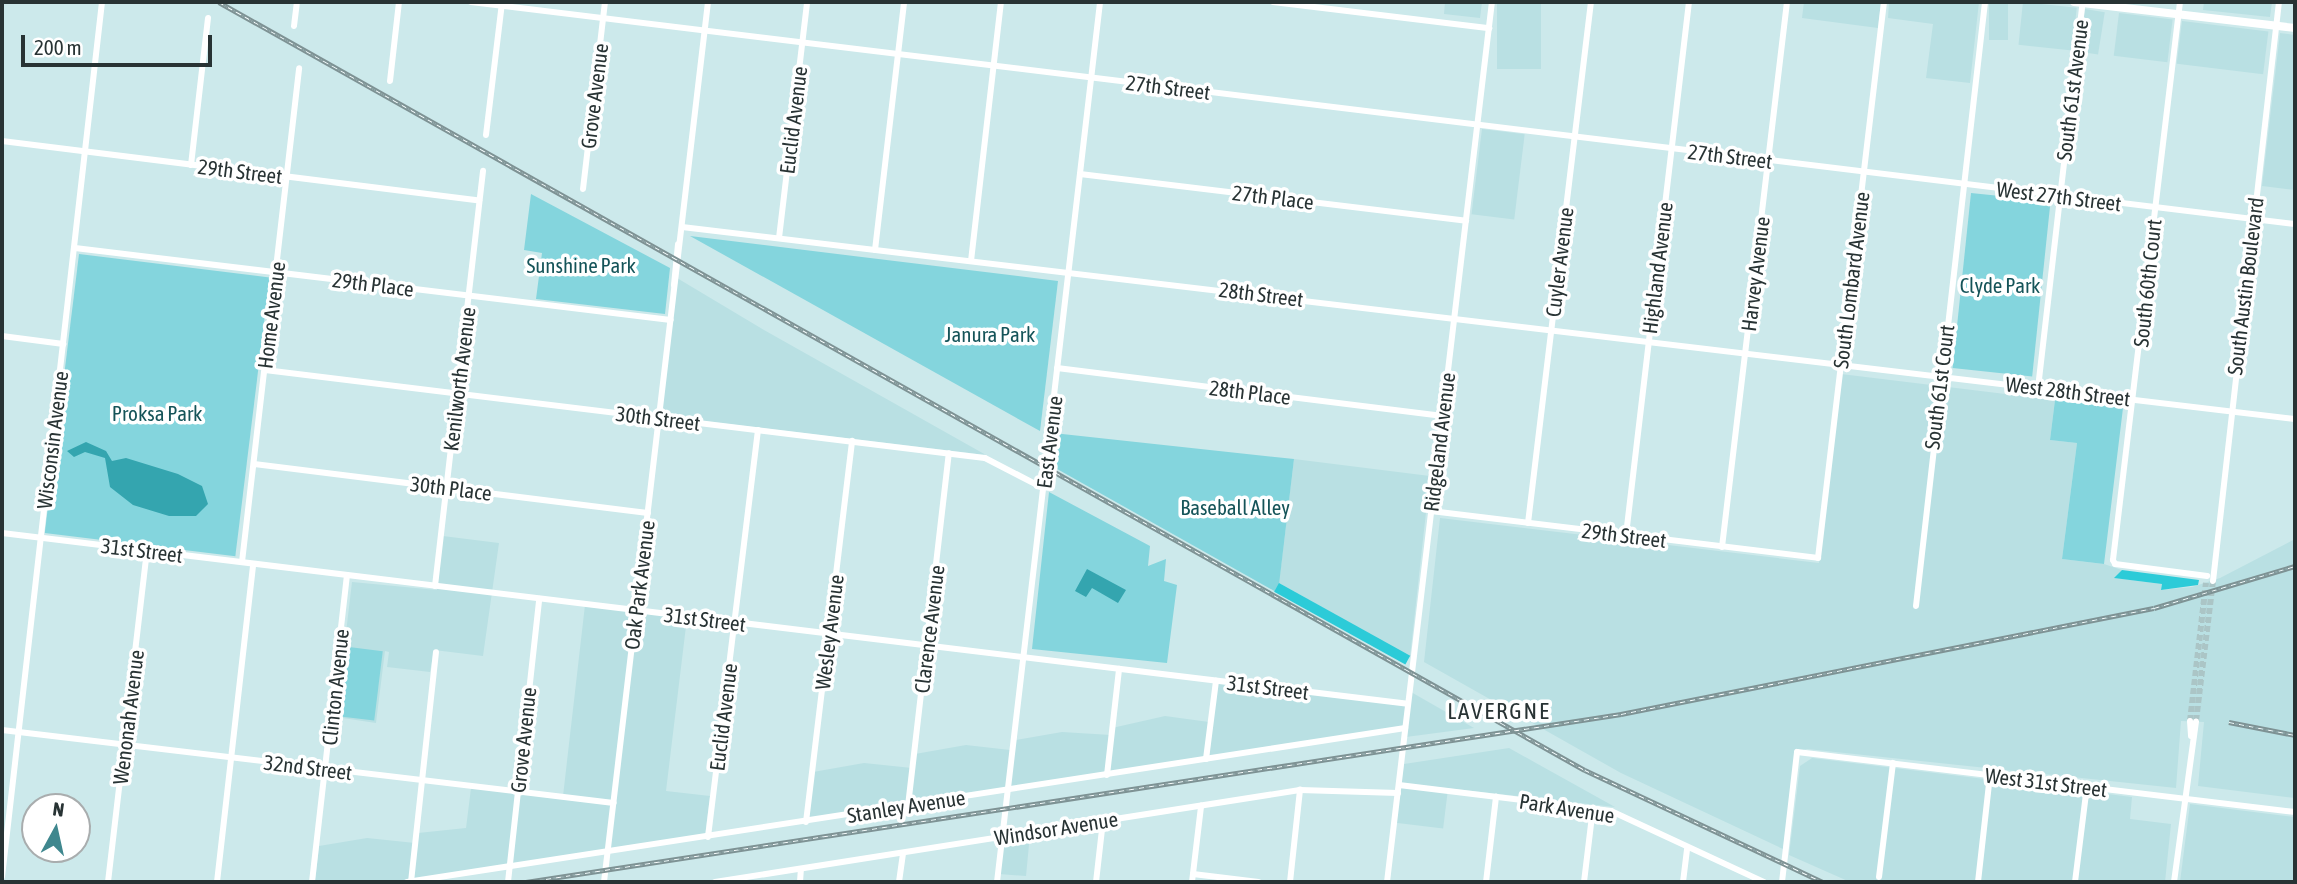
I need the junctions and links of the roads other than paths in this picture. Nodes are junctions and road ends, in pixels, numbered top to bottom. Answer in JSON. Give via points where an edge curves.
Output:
{"nodes":[{"id":1,"x":102,"y":2,"type":"edge"},
{"id":2,"x":297,"y":2,"type":"edge"},
{"id":3,"x":399,"y":2,"type":"edge"},
{"id":4,"x":471,"y":2,"type":"edge"},
{"id":5,"x":605,"y":2,"type":"edge"},
{"id":6,"x":708,"y":2,"type":"edge"},
{"id":7,"x":807,"y":2,"type":"edge"},
{"id":8,"x":904,"y":2,"type":"edge"},
{"id":9,"x":1002,"y":2,"type":"edge"},
{"id":10,"x":1100,"y":2,"type":"edge"},
{"id":11,"x":1273,"y":2,"type":"edge"},
{"id":12,"x":1492,"y":2,"type":"edge"},
{"id":13,"x":1591,"y":2,"type":"edge"},
{"id":14,"x":1689,"y":2,"type":"edge"},
{"id":15,"x":1787,"y":2,"type":"edge"},
{"id":16,"x":1884,"y":2,"type":"edge"},
{"id":17,"x":1985,"y":2,"type":"edge"},
{"id":18,"x":2074,"y":2,"type":"edge"},
{"id":19,"x":2083,"y":2,"type":"edge"},
{"id":20,"x":2180,"y":2,"type":"edge"},
{"id":21,"x":2279,"y":2,"type":"edge"},
{"id":22,"x":502,"y":4,"type":"edge"},
{"id":23,"x":2179,"y":14,"type":"junction"},
{"id":24,"x":208,"y":18,"type":"dead end"},
{"id":25,"x":603,"y":18,"type":"junction"},
{"id":26,"x":294,"y":26,"type":"dead end"},
{"id":27,"x":2276,"y":26,"type":"junction"},
{"id":28,"x":1489,"y":28,"type":"junction"},
{"id":29,"x":2295,"y":28,"type":"edge"},
{"id":30,"x":704,"y":30,"type":"junction"},
{"id":31,"x":802,"y":42,"type":"junction"},
{"id":32,"x":898,"y":54,"type":"junction"},
{"id":33,"x":994,"y":66,"type":"junction"},
{"id":34,"x":299,"y":68,"type":"dead end"},
{"id":35,"x":1091,"y":77,"type":"junction"},
{"id":36,"x":390,"y":81,"type":"dead end"},
{"id":37,"x":1477,"y":125,"type":"junction"},
{"id":38,"x":486,"y":135,"type":"dead end"},
{"id":39,"x":1574,"y":137,"type":"junction"},
{"id":40,"x":2,"y":141,"type":"edge"},
{"id":41,"x":1671,"y":149,"type":"junction"},
{"id":42,"x":85,"y":151,"type":"junction"},
{"id":43,"x":1769,"y":161,"type":"junction"},
{"id":44,"x":191,"y":165,"type":"junction"},
{"id":45,"x":483,"y":171,"type":"dead end"},
{"id":46,"x":1864,"y":173,"type":"junction"},
{"id":47,"x":1080,"y":174,"type":"junction"},
{"id":48,"x":287,"y":177,"type":"junction"},
{"id":49,"x":1964,"y":185,"type":"junction"},
{"id":50,"x":583,"y":190,"type":"dead end"},
{"id":51,"x":2060,"y":196,"type":"junction"},
{"id":52,"x":479,"y":200,"type":"junction"},
{"id":53,"x":2155,"y":207,"type":"junction"},
{"id":54,"x":2253,"y":219,"type":"junction"},
{"id":55,"x":1466,"y":221,"type":"junction"},
{"id":56,"x":2295,"y":224,"type":"edge"},
{"id":57,"x":682,"y":227,"type":"junction"},
{"id":58,"x":779,"y":239,"type":"junction"},
{"id":59,"x":75,"y":248,"type":"junction"},
{"id":60,"x":875,"y":250,"type":"junction"},
{"id":61,"x":971,"y":261,"type":"junction"},
{"id":62,"x":277,"y":272,"type":"junction"},
{"id":63,"x":1068,"y":273,"type":"junction"},
{"id":64,"x":468,"y":295,"type":"junction"},
{"id":65,"x":1454,"y":317,"type":"junction"},
{"id":66,"x":671,"y":320,"type":"junction"},
{"id":67,"x":1551,"y":329,"type":"junction"},
{"id":68,"x":2,"y":336,"type":"edge"},
{"id":69,"x":1649,"y":341,"type":"junction"},
{"id":70,"x":63,"y":344,"type":"junction"},
{"id":71,"x":1746,"y":352,"type":"junction"},
{"id":72,"x":1841,"y":364,"type":"junction"},
{"id":73,"x":1057,"y":368,"type":"junction"},
{"id":74,"x":265,"y":370,"type":"junction"},
{"id":75,"x":1940,"y":376,"type":"junction"},
{"id":76,"x":2038,"y":388,"type":"junction"},
{"id":77,"x":457,"y":393,"type":"junction"},
{"id":78,"x":2134,"y":399,"type":"junction"},
{"id":79,"x":2230,"y":411,"type":"junction"},
{"id":80,"x":1443,"y":416,"type":"junction"},
{"id":81,"x":659,"y":418,"type":"junction"},
{"id":82,"x":2295,"y":419,"type":"edge"},
{"id":83,"x":758,"y":430,"type":"junction"},
{"id":84,"x":852,"y":441,"type":"junction"},
{"id":85,"x":949,"y":453,"type":"junction"},
{"id":86,"x":254,"y":464,"type":"junction"},
{"id":87,"x":446,"y":487,"type":"junction"},
{"id":88,"x":1044,"y":488,"type":"junction"},
{"id":89,"x":1431,"y":511,"type":"junction"},
{"id":90,"x":648,"y":513,"type":"junction"},
{"id":91,"x":1528,"y":523,"type":"junction"},
{"id":92,"x":2,"y":533,"type":"edge"},
{"id":93,"x":1626,"y":535,"type":"junction"},
{"id":94,"x":41,"y":538,"type":"junction"},
{"id":95,"x":1722,"y":547,"type":"junction"},
{"id":96,"x":147,"y":551,"type":"junction"},
{"id":97,"x":1818,"y":558,"type":"joint"},
{"id":98,"x":242,"y":562,"type":"junction"},
{"id":99,"x":253,"y":564,"type":"junction"},
{"id":100,"x":346,"y":575,"type":"junction"},
{"id":101,"x":2209,"y":577,"type":"joint"},
{"id":102,"x":435,"y":586,"type":"junction"},
{"id":103,"x":539,"y":598,"type":"junction"},
{"id":104,"x":1916,"y":606,"type":"dead end"},
{"id":105,"x":636,"y":610,"type":"junction"},
{"id":106,"x":734,"y":622,"type":"junction"},
{"id":107,"x":829,"y":634,"type":"junction"},
{"id":108,"x":927,"y":646,"type":"junction"},
{"id":109,"x":436,"y":652,"type":"dead end"},
{"id":110,"x":1023,"y":657,"type":"junction"},
{"id":111,"x":1119,"y":669,"type":"junction"},
{"id":112,"x":1216,"y":681,"type":"junction"},
{"id":113,"x":1408,"y":704,"type":"junction"},
{"id":114,"x":2193,"y":721,"type":"tunnel mouth"},
{"id":115,"x":1405,"y":728,"type":"junction"},
{"id":116,"x":2,"y":730,"type":"edge"},
{"id":117,"x":19,"y":732,"type":"junction"},
{"id":118,"x":124,"y":745,"type":"junction"},
{"id":119,"x":231,"y":758,"type":"junction"},
{"id":120,"x":1206,"y":759,"type":"junction"},
{"id":121,"x":1893,"y":763,"type":"junction"},
{"id":122,"x":326,"y":770,"type":"junction"},
{"id":123,"x":1107,"y":775,"type":"junction"},
{"id":124,"x":1990,"y":775,"type":"junction"},
{"id":125,"x":422,"y":781,"type":"junction"},
{"id":126,"x":1399,"y":785,"type":"junction"},
{"id":127,"x":2087,"y":786,"type":"junction"},
{"id":128,"x":1007,"y":790,"type":"junction"},
{"id":129,"x":1300,"y":790,"type":"junction"},
{"id":130,"x":518,"y":792,"type":"junction"},
{"id":131,"x":1398,"y":793,"type":"junction"},
{"id":132,"x":1496,"y":797,"type":"junction"},
{"id":133,"x":2184,"y":798,"type":"junction"},
{"id":134,"x":614,"y":803,"type":"junction"},
{"id":135,"x":908,"y":806,"type":"junction"},
{"id":136,"x":1201,"y":806,"type":"junction"},
{"id":137,"x":1593,"y":808,"type":"junction"},
{"id":138,"x":2295,"y":811,"type":"edge"},
{"id":139,"x":1103,"y":821,"type":"junction"},
{"id":140,"x":806,"y":822,"type":"junction"},
{"id":141,"x":708,"y":837,"type":"junction"},
{"id":142,"x":1002,"y":837,"type":"junction"},
{"id":143,"x":1687,"y":846,"type":"junction"},
{"id":144,"x":608,"y":853,"type":"junction"},
{"id":145,"x":903,"y":853,"type":"junction"},
{"id":146,"x":509,"y":867,"type":"junction"},
{"id":147,"x":801,"y":869,"type":"junction"},
{"id":148,"x":2,"y":877,"type":"edge"},
{"id":149,"x":1879,"y":877,"type":"dead end"},
{"id":150,"x":1193,"y":878,"type":"edge"},
{"id":151,"x":108,"y":882,"type":"edge"},
{"id":152,"x":216,"y":882,"type":"edge"},
{"id":153,"x":312,"y":882,"type":"edge"},
{"id":154,"x":409,"y":882,"type":"edge"},
{"id":155,"x":508,"y":882,"type":"edge"},
{"id":156,"x":604,"y":882,"type":"edge"},
{"id":157,"x":715,"y":882,"type":"edge"},
{"id":158,"x":800,"y":882,"type":"edge"},
{"id":159,"x":900,"y":882,"type":"edge"},
{"id":160,"x":997,"y":882,"type":"edge"},
{"id":161,"x":1096,"y":882,"type":"edge"},
{"id":162,"x":1259,"y":882,"type":"edge"},
{"id":163,"x":1290,"y":882,"type":"edge"},
{"id":164,"x":1387,"y":882,"type":"edge"},
{"id":165,"x":1486,"y":882,"type":"edge"},
{"id":166,"x":1584,"y":882,"type":"edge"},
{"id":167,"x":1683,"y":882,"type":"edge"},
{"id":168,"x":1764,"y":882,"type":"edge"},
{"id":169,"x":1782,"y":882,"type":"edge"},
{"id":170,"x":1978,"y":882,"type":"edge"},
{"id":171,"x":2075,"y":882,"type":"edge"},
{"id":172,"x":2174,"y":882,"type":"edge"}],
"edges":[{"from":1,"to":42,"type":"street","name":"Wisconsin Avenue"},
{"from":2,"to":26,"type":"street"},
{"from":3,"to":36,"type":"street"},
{"from":4,"to":22,"type":"street","name":"27th Street"},
{"from":5,"to":25,"type":"street","name":"Grove Avenue"},
{"from":6,"to":30,"type":"street","name":"Oak Park Avenue"},
{"from":7,"to":31,"type":"street","name":"Euclid Avenue"},
{"from":8,"to":32,"type":"street"},
{"from":9,"to":33,"type":"street"},
{"from":10,"to":35,"type":"street","name":"East Avenue"},
{"from":11,"to":28,"type":"street"},
{"from":12,"to":28,"type":"street","name":"Ridgeland Avenue"},
{"from":13,"to":39,"type":"street","name":"Cuyler Avenue"},
{"from":14,"to":41,"type":"street","name":"Highland Avenue"},
{"from":15,"to":43,"type":"street","name":"Harvey Avenue"},
{"from":16,"to":46,"type":"street","name":"South Lombard Avenue"},
{"from":17,"to":49,"type":"street","name":"South 61st Court"},
{"from":18,"to":19,"type":"main road"},
{"from":19,"to":23,"type":"main road"},
{"from":19,"to":51,"type":"street","name":"South 61st Avenue"},
{"from":20,"to":23,"type":"street","name":"South 60th Court"},
{"from":21,"to":27,"type":"street","name":"South Austin Boulevard"},
{"from":22,"to":25,"type":"street","name":"27th Street"},
{"from":22,"to":38,"type":"street"},
{"from":23,"to":27,"type":"main road"},
{"from":23,"to":53,"type":"street","name":"South 60th Court"},
{"from":24,"to":44,"type":"street"},
{"from":25,"to":30,"type":"street","name":"27th Street"},
{"from":25,"to":50,"type":"street","name":"Grove Avenue"},
{"from":27,"to":29,"type":"main road"},
{"from":27,"to":54,"type":"street","name":"South Austin Boulevard"},
{"from":28,"to":37,"type":"street","name":"Ridgeland Avenue"},
{"from":30,"to":31,"type":"street","name":"27th Street"},
{"from":30,"to":57,"type":"street","name":"Oak Park Avenue"},
{"from":31,"to":32,"type":"street","name":"27th Street"},
{"from":31,"to":58,"type":"street","name":"Euclid Avenue"},
{"from":32,"to":33,"type":"street","name":"27th Street"},
{"from":32,"to":60,"type":"street"},
{"from":33,"to":35,"type":"street","name":"27th Street"},
{"from":33,"to":61,"type":"street"},
{"from":34,"to":48,"type":"street","name":"Home Avenue"},
{"from":35,"to":37,"type":"street","name":"27th Street"},
{"from":35,"to":47,"type":"street","name":"East Avenue"},
{"from":37,"to":39,"type":"street","name":"27th Street"},
{"from":37,"to":55,"type":"street","name":"Ridgeland Avenue"},
{"from":39,"to":41,"type":"street","name":"27th Street"},
{"from":39,"to":67,"type":"street","name":"Cuyler Avenue"},
{"from":40,"to":42,"type":"street","name":"29th Street"},
{"from":41,"to":43,"type":"street","name":"27th Street"},
{"from":41,"to":69,"type":"street","name":"Highland Avenue"},
{"from":42,"to":44,"type":"street","name":"29th Street"},
{"from":42,"to":59,"type":"street","name":"Wisconsin Avenue"},
{"from":43,"to":46,"type":"street","name":"27th Street"},
{"from":43,"to":71,"type":"street","name":"Harvey Avenue"},
{"from":44,"to":48,"type":"street","name":"29th Street"},
{"from":45,"to":52,"type":"street","name":"Kenilworth Avenue"},
{"from":46,"to":49,"type":"street","name":"West 27th Street"},
{"from":46,"to":72,"type":"street","name":"South Lombard Avenue"},
{"from":47,"to":55,"type":"street","name":"27th Place"},
{"from":47,"to":63,"type":"street","name":"East Avenue"},
{"from":48,"to":52,"type":"street","name":"29th Street"},
{"from":48,"to":62,"type":"street","name":"Home Avenue"},
{"from":49,"to":51,"type":"street","name":"West 27th Street"},
{"from":49,"to":75,"type":"street","name":"South 61st Court"},
{"from":51,"to":53,"type":"street","name":"West 27th Street"},
{"from":51,"to":76,"type":"street","name":"South 61st Avenue"},
{"from":52,"to":64,"type":"street","name":"Kenilworth Avenue"},
{"from":53,"to":54,"type":"street","name":"West 27th Street"},
{"from":53,"to":78,"type":"street","name":"South 60th Court"},
{"from":54,"to":56,"type":"street","name":"West 27th Street"},
{"from":54,"to":79,"type":"street","name":"South Austin Boulevard"},
{"from":55,"to":65,"type":"street","name":"Ridgeland Avenue"},
{"from":57,"to":58,"type":"street","name":"28th Street"},
{"from":57,"to":66,"type":"street","name":"Oak Park Avenue","via":[[673,273]]},
{"from":58,"to":60,"type":"street","name":"28th Street"},
{"from":59,"to":62,"type":"street","name":"29th Place"},
{"from":59,"to":70,"type":"street","name":"Wisconsin Avenue"},
{"from":60,"to":61,"type":"street","name":"28th Street"},
{"from":61,"to":63,"type":"street","name":"28th Street"},
{"from":62,"to":64,"type":"street","name":"29th Place"},
{"from":62,"to":74,"type":"street","name":"Home Avenue"},
{"from":63,"to":65,"type":"street","name":"28th Street"},
{"from":63,"to":73,"type":"street","name":"East Avenue"},
{"from":64,"to":66,"type":"street","name":"29th Place"},
{"from":64,"to":77,"type":"street","name":"Kenilworth Avenue"},
{"from":65,"to":67,"type":"street","name":"28th Street"},
{"from":65,"to":80,"type":"street","name":"Ridgeland Avenue"},
{"from":66,"to":81,"type":"street","name":"Oak Park Avenue"},
{"from":67,"to":69,"type":"street","name":"28th Street"},
{"from":67,"to":91,"type":"street","name":"Cuyler Avenue"},
{"from":68,"to":70,"type":"street"},
{"from":69,"to":71,"type":"street","name":"28th Street"},
{"from":69,"to":93,"type":"street","name":"Highland Avenue"},
{"from":70,"to":94,"type":"street","name":"Wisconsin Avenue"},
{"from":71,"to":72,"type":"street","name":"28th Street"},
{"from":71,"to":95,"type":"street","name":"Harvey Avenue"},
{"from":72,"to":75,"type":"street","name":"West 28th Street"},
{"from":72,"to":97,"type":"street","name":"South Lombard Avenue"},
{"from":73,"to":80,"type":"street","name":"28th Place"},
{"from":73,"to":88,"type":"street","name":"East Avenue"},
{"from":74,"to":77,"type":"street","name":"30th Street"},
{"from":74,"to":86,"type":"street","name":"Home Avenue"},
{"from":75,"to":76,"type":"street","name":"West 28th Street"},
{"from":75,"to":104,"type":"street","name":"South 61st Court"},
{"from":76,"to":78,"type":"street","name":"West 28th Street"},
{"from":77,"to":81,"type":"street","name":"30th Street"},
{"from":77,"to":87,"type":"street","name":"Kenilworth Avenue"},
{"from":78,"to":79,"type":"street","name":"West 28th Street"},
{"from":78,"to":101,"type":"street","name":"South 60th Court","via":[[2115,564]]},
{"from":79,"to":82,"type":"street","name":"West 28th Street"},
{"from":79,"to":101,"type":"street","name":"South Austin Boulevard"},
{"from":80,"to":89,"type":"street","name":"Ridgeland Avenue"},
{"from":81,"to":83,"type":"street","name":"30th Street"},
{"from":81,"to":90,"type":"street","name":"Oak Park Avenue"},
{"from":83,"to":84,"type":"street","name":"30th Street"},
{"from":83,"to":106,"type":"street","name":"Euclid Avenue"},
{"from":84,"to":85,"type":"street","name":"30th Street"},
{"from":84,"to":107,"type":"street","name":"Wesley Avenue"},
{"from":85,"to":88,"type":"street","name":"30th Street","via":[[985,458]]},
{"from":85,"to":108,"type":"street","name":"Clarence Avenue"},
{"from":86,"to":87,"type":"street","name":"30th Place"},
{"from":86,"to":98,"type":"street","name":"Home Avenue"},
{"from":87,"to":90,"type":"street","name":"30th Place"},
{"from":87,"to":102,"type":"street","name":"Kenilworth Avenue"},
{"from":88,"to":110,"type":"street","name":"East Avenue"},
{"from":89,"to":91,"type":"street","name":"29th Street"},
{"from":89,"to":113,"type":"street","name":"Ridgeland Avenue"},
{"from":90,"to":105,"type":"street","name":"Oak Park Avenue"},
{"from":91,"to":93,"type":"street","name":"29th Street"},
{"from":92,"to":94,"type":"street","name":"31st Street"},
{"from":93,"to":95,"type":"street","name":"29th Street"},
{"from":94,"to":96,"type":"street","name":"31st Street"},
{"from":94,"to":117,"type":"street","name":"Wisconsin Avenue"},
{"from":95,"to":97,"type":"street","name":"29th Street"},
{"from":96,"to":98,"type":"street","name":"31st Street"},
{"from":96,"to":118,"type":"street","name":"Wenonah Avenue"},
{"from":98,"to":99,"type":"street","name":"31st Street"},
{"from":99,"to":100,"type":"street","name":"31st Street"},
{"from":99,"to":119,"type":"street"},
{"from":100,"to":102,"type":"street","name":"31st Street"},
{"from":100,"to":122,"type":"street","name":"Clinton Avenue"},
{"from":102,"to":103,"type":"street","name":"31st Street"},
{"from":103,"to":105,"type":"street","name":"31st Street"},
{"from":103,"to":130,"type":"street","name":"Grove Avenue"},
{"from":105,"to":106,"type":"street","name":"31st Street"},
{"from":105,"to":134,"type":"street","name":"Oak Park Avenue"},
{"from":106,"to":107,"type":"street","name":"31st Street"},
{"from":106,"to":141,"type":"street","name":"Euclid Avenue"},
{"from":107,"to":108,"type":"street","name":"31st Street"},
{"from":107,"to":140,"type":"street","name":"Wesley Avenue"},
{"from":108,"to":110,"type":"street","name":"31st Street"},
{"from":108,"to":135,"type":"street","name":"Clarence Avenue"},
{"from":109,"to":125,"type":"street"},
{"from":110,"to":111,"type":"street","name":"31st Street"},
{"from":110,"to":128,"type":"street","name":"East Avenue"},
{"from":111,"to":112,"type":"street","name":"31st Street"},
{"from":111,"to":123,"type":"street"},
{"from":112,"to":113,"type":"street","name":"31st Street"},
{"from":112,"to":120,"type":"street"},
{"from":113,"to":115,"type":"street","name":"Ridgeland Avenue"},
{"from":114,"to":133,"type":"street"},
{"from":115,"to":120,"type":"street","name":"Stanley Avenue"},
{"from":115,"to":126,"type":"street","name":"Ridgeland Avenue"},
{"from":116,"to":117,"type":"street","name":"32nd Street"},
{"from":117,"to":118,"type":"street","name":"32nd Street"},
{"from":117,"to":148,"type":"street","name":"Wisconsin Avenue"},
{"from":118,"to":119,"type":"street","name":"32nd Street"},
{"from":118,"to":151,"type":"street","name":"Wenonah Avenue"},
{"from":119,"to":122,"type":"street","name":"32nd Street"},
{"from":119,"to":152,"type":"street"},
{"from":120,"to":123,"type":"street","name":"Stanley Avenue"},
{"from":121,"to":124,"type":"street","name":"West 31st Street"},
{"from":121,"to":149,"type":"street"},
{"from":121,"to":169,"type":"street","name":"West 31st Street","via":[[1797,752]]},
{"from":122,"to":125,"type":"street","name":"32nd Street"},
{"from":122,"to":153,"type":"street","name":"Clinton Avenue"},
{"from":123,"to":128,"type":"street","name":"Stanley Avenue"},
{"from":124,"to":127,"type":"street","name":"West 31st Street"},
{"from":124,"to":170,"type":"street"},
{"from":125,"to":130,"type":"street","name":"32nd Street"},
{"from":125,"to":154,"type":"street"},
{"from":126,"to":131,"type":"street","name":"Ridgeland Avenue"},
{"from":126,"to":132,"type":"street","name":"Park Avenue"},
{"from":127,"to":133,"type":"street","name":"West 31st Street"},
{"from":127,"to":171,"type":"street"},
{"from":128,"to":135,"type":"street","name":"Stanley Avenue"},
{"from":128,"to":142,"type":"street","name":"East Avenue"},
{"from":129,"to":131,"type":"street","name":"Windsor Avenue"},
{"from":129,"to":136,"type":"street","name":"Windsor Avenue"},
{"from":129,"to":163,"type":"street"},
{"from":130,"to":134,"type":"street","name":"32nd Street"},
{"from":130,"to":146,"type":"street","name":"Grove Avenue"},
{"from":131,"to":164,"type":"street","name":"Ridgeland Avenue"},
{"from":132,"to":137,"type":"street","name":"Park Avenue"},
{"from":132,"to":165,"type":"street"},
{"from":133,"to":138,"type":"street","name":"West 31st Street"},
{"from":133,"to":172,"type":"street"},
{"from":134,"to":144,"type":"street","name":"Oak Park Avenue"},
{"from":135,"to":140,"type":"street","name":"Stanley Avenue"},
{"from":136,"to":139,"type":"street","name":"Windsor Avenue"},
{"from":136,"to":150,"type":"street"},
{"from":137,"to":143,"type":"street","name":"Park Avenue","via":[[1611,811]]},
{"from":137,"to":166,"type":"street"},
{"from":139,"to":142,"type":"street","name":"Windsor Avenue"},
{"from":139,"to":161,"type":"street"},
{"from":140,"to":141,"type":"street","name":"Stanley Avenue"},
{"from":141,"to":144,"type":"street","name":"Stanley Avenue"},
{"from":142,"to":145,"type":"street","name":"Windsor Avenue"},
{"from":142,"to":160,"type":"street","name":"East Avenue"},
{"from":143,"to":167,"type":"street"},
{"from":143,"to":168,"type":"street","name":"Park Avenue"},
{"from":144,"to":146,"type":"street","name":"Stanley Avenue"},
{"from":144,"to":156,"type":"street","name":"Oak Park Avenue"},
{"from":145,"to":147,"type":"street","name":"Windsor Avenue"},
{"from":145,"to":159,"type":"street"},
{"from":146,"to":154,"type":"street","name":"Stanley Avenue"},
{"from":146,"to":155,"type":"street","name":"Grove Avenue"},
{"from":147,"to":157,"type":"street","name":"Windsor Avenue"},
{"from":147,"to":158,"type":"street"},
{"from":150,"to":162,"type":"street"}]}
